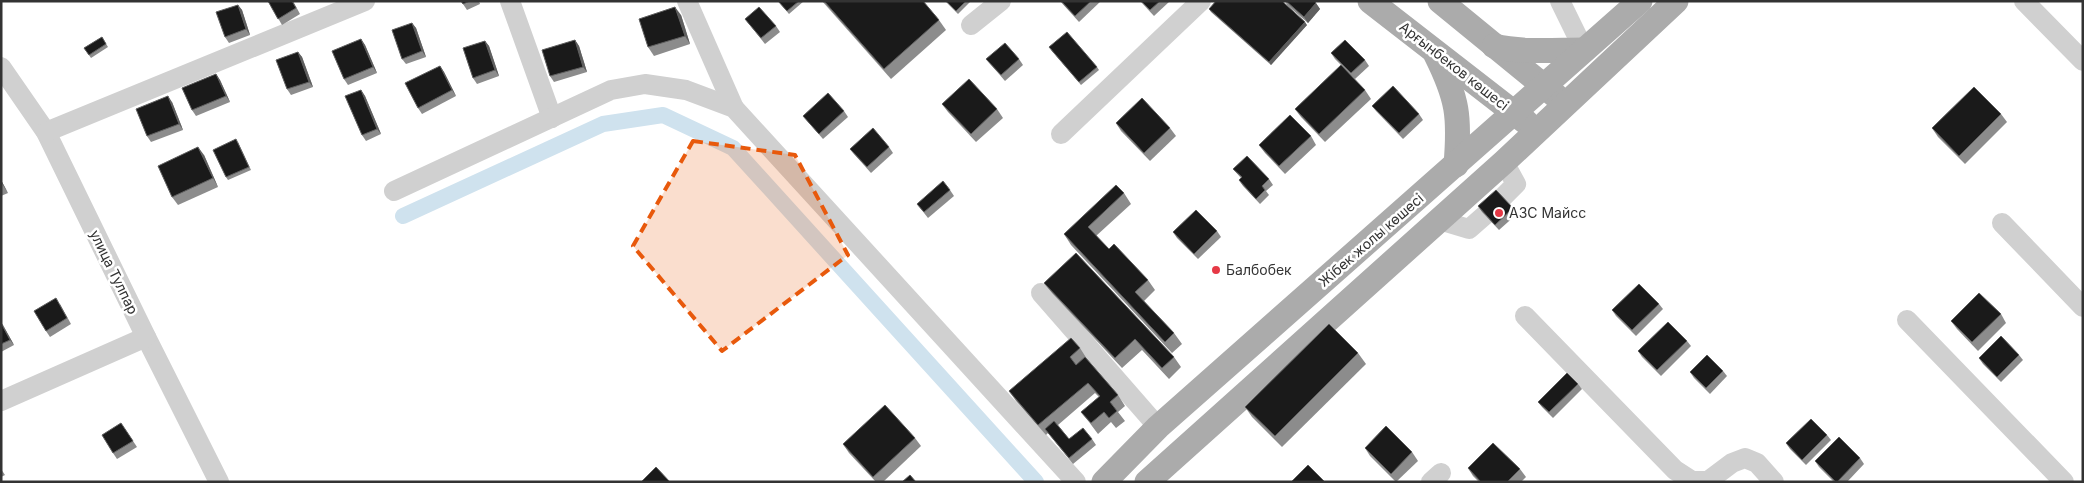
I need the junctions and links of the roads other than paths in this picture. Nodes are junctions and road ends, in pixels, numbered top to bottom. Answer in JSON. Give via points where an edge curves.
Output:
{"nodes":[{"id":1,"x":365,"y":1,"type":"edge"},
{"id":2,"x":510,"y":1,"type":"edge"},
{"id":3,"x":687,"y":1,"type":"edge"},
{"id":4,"x":1001,"y":1,"type":"edge"},
{"id":5,"x":1201,"y":1,"type":"edge"},
{"id":6,"x":1370,"y":1,"type":"edge"},
{"id":7,"x":1440,"y":1,"type":"edge"},
{"id":8,"x":1560,"y":1,"type":"edge"},
{"id":9,"x":1640,"y":1,"type":"edge"},
{"id":10,"x":1676,"y":1,"type":"edge"},
{"id":11,"x":2024,"y":1,"type":"edge"},
{"id":12,"x":971,"y":25,"type":"dead end"},
{"id":13,"x":1494,"y":45,"type":"junction"},
{"id":14,"x":1584,"y":50,"type":"junction"},
{"id":15,"x":1434,"y":51,"type":"junction"},
{"id":16,"x":2083,"y":61,"type":"edge"},
{"id":17,"x":1,"y":68,"type":"edge"},
{"id":18,"x":1544,"y":86,"type":"junction"},
{"id":19,"x":1565,"y":105,"type":"junction"},
{"id":20,"x":734,"y":108,"type":"junction"},
{"id":21,"x":1514,"y":113,"type":"junction"},
{"id":22,"x":552,"y":118,"type":"junction"},
{"id":23,"x":1537,"y":131,"type":"junction"},
{"id":24,"x":46,"y":132,"type":"junction"},
{"id":25,"x":1060,"y":134,"type":"dead end"},
{"id":26,"x":1504,"y":162,"type":"junction"},
{"id":27,"x":1456,"y":165,"type":"junction"},
{"id":28,"x":394,"y":191,"type":"dead end"},
{"id":29,"x":1502,"y":198,"type":"edge"},
{"id":30,"x":1485,"y":215,"type":"edge"},
{"id":31,"x":1439,"y":220,"type":"junction"},
{"id":32,"x":2002,"y":224,"type":"dead end"},
{"id":33,"x":1041,"y":293,"type":"dead end"},
{"id":34,"x":2083,"y":307,"type":"edge"},
{"id":35,"x":1525,"y":316,"type":"dead end"},
{"id":36,"x":1907,"y":320,"type":"dead end"},
{"id":37,"x":146,"y":337,"type":"junction"},
{"id":38,"x":1,"y":401,"type":"edge"},
{"id":39,"x":1158,"y":427,"type":"junction"},
{"id":40,"x":219,"y":482,"type":"edge"},
{"id":41,"x":1076,"y":482,"type":"edge"},
{"id":42,"x":1104,"y":482,"type":"edge"},
{"id":43,"x":1147,"y":482,"type":"edge"},
{"id":44,"x":1774,"y":482,"type":"edge"},
{"id":45,"x":2064,"y":482,"type":"edge"}],
"edges":[{"from":1,"to":24,"type":"street"},
{"from":2,"to":22,"type":"street"},
{"from":3,"to":20,"type":"street"},
{"from":4,"to":12,"type":"street"},
{"from":5,"to":25,"type":"street"},
{"from":6,"to":15,"type":"main road","name":"Арғынбеков көшесі"},
{"from":7,"to":13,"type":"main road"},
{"from":8,"to":14,"type":"street"},
{"from":9,"to":14,"type":"main road","name":"Жібек жолы көшесі"},
{"from":10,"to":19,"type":"main road"},
{"from":11,"to":16,"type":"street"},
{"from":13,"to":14,"type":"main road","via":[[1515,50]]},
{"from":13,"to":18,"type":"main road"},
{"from":14,"to":18,"type":"main road","name":"Жібек жолы көшесі"},
{"from":15,"to":21,"type":"main road","name":"Арғынбеков көшесі"},
{"from":15,"to":27,"type":"main road","via":[[1458,108]]},
{"from":17,"to":24,"type":"street","name":"улица Тулпар"},
{"from":18,"to":19,"type":"main road"},
{"from":18,"to":21,"type":"main road","name":"Жібек жолы көшесі"},
{"from":19,"to":23,"type":"main road"},
{"from":20,"to":22,"type":"street","via":[[686,90],[645,84],[611,90]]},
{"from":20,"to":41,"type":"street"},
{"from":21,"to":23,"type":"main road","name":"Арғынбеков көшесі"},
{"from":21,"to":27,"type":"main road","name":"Жібек жолы көшесі"},
{"from":22,"to":28,"type":"street"},
{"from":23,"to":26,"type":"main road"},
{"from":24,"to":37,"type":"street","name":"улица Тулпар"},
{"from":26,"to":29,"type":"street","via":[[1516,184]]},
{"from":26,"to":31,"type":"main road"},
{"from":27,"to":39,"type":"main road","name":"Жібек жолы көшесі"},
{"from":30,"to":31,"type":"street","via":[[1469,229]]},
{"from":31,"to":43,"type":"main road"},
{"from":32,"to":34,"type":"street"},
{"from":33,"to":39,"type":"street"},
{"from":35,"to":44,"type":"street","via":[[1675,470],[1692,481],[1708,481],[1732,463],[1745,458],[1757,463]]},
{"from":36,"to":45,"type":"street"},
{"from":37,"to":38,"type":"street"},
{"from":37,"to":40,"type":"street","name":"улица Тулпар"},
{"from":39,"to":42,"type":"main road","name":"Жібек жолы көшесі"}]}
